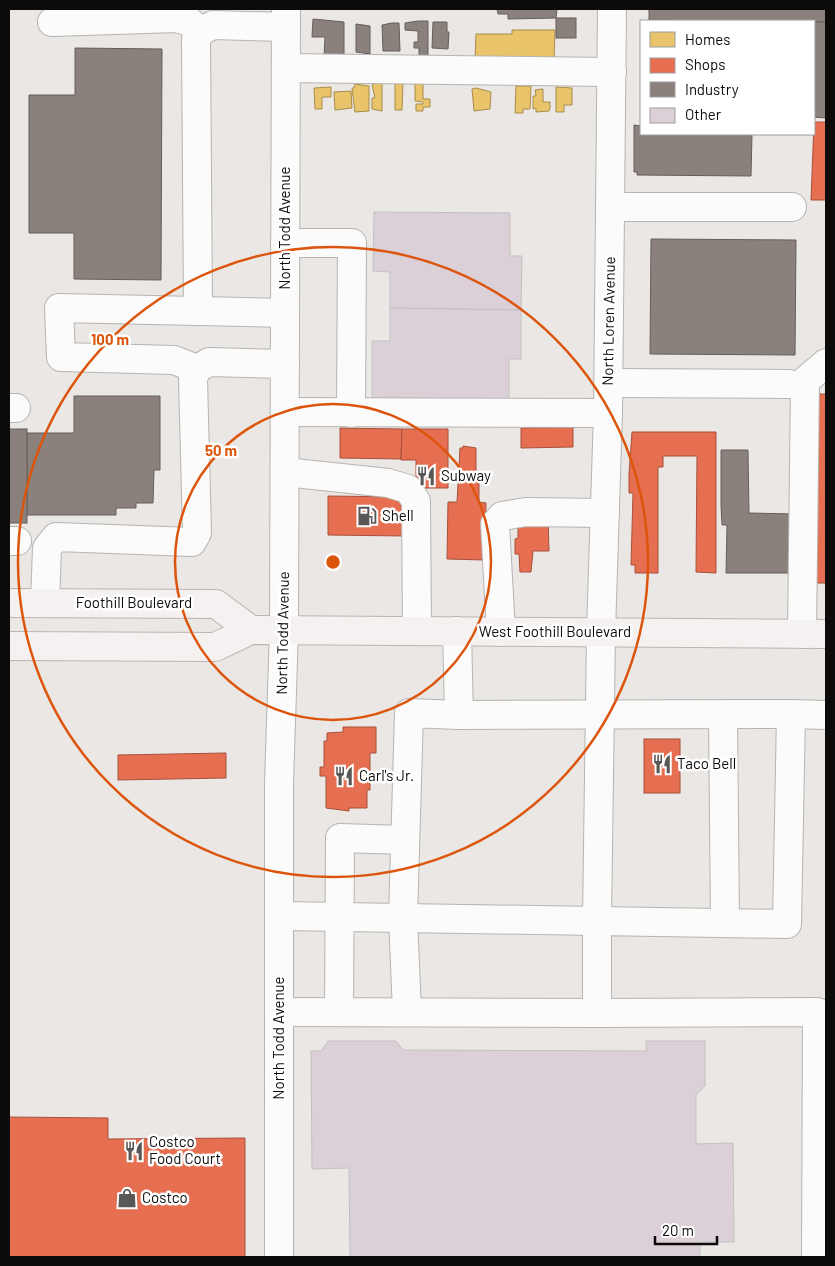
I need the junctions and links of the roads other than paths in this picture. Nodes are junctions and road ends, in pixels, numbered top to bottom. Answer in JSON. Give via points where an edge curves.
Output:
{"nodes":[{"id":1,"x":612,"y":9,"type":"edge"},
{"id":2,"x":286,"y":18,"type":"edge"},
{"id":3,"x":52,"y":22,"type":"dead end"},
{"id":4,"x":200,"y":31,"type":"junction"},
{"id":5,"x":286,"y":68,"type":"junction"},
{"id":6,"x":612,"y":72,"type":"junction"},
{"id":7,"x":610,"y":207,"type":"junction"},
{"id":8,"x":792,"y":207,"type":"dead end"},
{"id":9,"x":285,"y":243,"type":"junction"},
{"id":10,"x":198,"y":311,"type":"junction"},
{"id":11,"x":285,"y":313,"type":"junction"},
{"id":12,"x":826,"y":363,"type":"edge"},
{"id":13,"x":285,"y":364,"type":"junction"},
{"id":14,"x":197,"y":369,"type":"junction"},
{"id":15,"x":608,"y":383,"type":"junction"},
{"id":16,"x":789,"y":384,"type":"dead end"},
{"id":17,"x":285,"y":412,"type":"junction"},
{"id":18,"x":351,"y":413,"type":"junction"},
{"id":19,"x":608,"y":414,"type":"junction"},
{"id":20,"x":285,"y":472,"type":"junction"},
{"id":21,"x":605,"y":512,"type":"junction"},
{"id":22,"x":9,"y":603,"type":"edge"},
{"id":23,"x":45,"y":603,"type":"junction"},
{"id":24,"x":252,"y":630,"type":"junction"},
{"id":25,"x":284,"y":630,"type":"junction"},
{"id":26,"x":417,"y":631,"type":"junction"},
{"id":27,"x":457,"y":631,"type":"junction"},
{"id":28,"x":501,"y":632,"type":"junction"},
{"id":29,"x":601,"y":632,"type":"junction"},
{"id":30,"x":814,"y":634,"type":"edge"},
{"id":31,"x":9,"y":646,"type":"edge"},
{"id":32,"x":791,"y":714,"type":"junction"},
{"id":33,"x":459,"y":715,"type":"junction"},
{"id":34,"x":723,"y":715,"type":"junction"},
{"id":35,"x":826,"y":715,"type":"edge"},
{"id":36,"x":600,"y":716,"type":"junction"},
{"id":37,"x":405,"y":840,"type":"junction"},
{"id":38,"x":280,"y":916,"type":"junction"},
{"id":39,"x":339,"y":917,"type":"junction"},
{"id":40,"x":403,"y":918,"type":"junction"},
{"id":41,"x":597,"y":921,"type":"junction"},
{"id":42,"x":725,"y":923,"type":"junction"},
{"id":43,"x":280,"y":1012,"type":"junction"},
{"id":44,"x":339,"y":1012,"type":"junction"},
{"id":45,"x":406,"y":1012,"type":"junction"},
{"id":46,"x":597,"y":1013,"type":"junction"},
{"id":47,"x":279,"y":1257,"type":"edge"},
{"id":48,"x":816,"y":1257,"type":"edge"}],
"edges":[{"from":1,"to":6,"type":"street","name":"North Loren Avenue"},
{"from":2,"to":4,"type":"street","via":[[213,25]]},
{"from":2,"to":5,"type":"street","name":"North Todd Avenue"},
{"from":3,"to":4,"type":"street","via":[[177,18],[190,22]]},
{"from":4,"to":10,"type":"street","via":[[196,39]]},
{"from":5,"to":6,"type":"street"},
{"from":5,"to":9,"type":"street","name":"North Todd Avenue"},
{"from":6,"to":7,"type":"street","name":"North Loren Avenue"},
{"from":7,"to":8,"type":"street"},
{"from":7,"to":15,"type":"street","name":"North Loren Avenue"},
{"from":9,"to":11,"type":"street","name":"North Todd Avenue"},
{"from":9,"to":18,"type":"street","via":[[352,243]]},
{"from":10,"to":11,"type":"street"},
{"from":10,"to":14,"type":"street","via":[[59,308],[61,357],[174,360]]},
{"from":11,"to":13,"type":"street","name":"North Todd Avenue"},
{"from":12,"to":30,"type":"street","via":[[805,381]]},
{"from":13,"to":14,"type":"street","via":[[209,362]]},
{"from":13,"to":17,"type":"street","name":"North Todd Avenue"},
{"from":14,"to":23,"type":"street","via":[[193,378],[197,533],[192,542],[56,537],[47,548]]},
{"from":15,"to":16,"type":"street"},
{"from":15,"to":19,"type":"street","name":"North Loren Avenue"},
{"from":17,"to":18,"type":"street"},
{"from":17,"to":20,"type":"street","name":"North Todd Avenue"},
{"from":18,"to":19,"type":"street"},
{"from":19,"to":21,"type":"street","name":"North Loren Avenue"},
{"from":20,"to":25,"type":"street","name":"North Todd Avenue"},
{"from":20,"to":26,"type":"street","via":[[388,483],[408,489],[416,501]]},
{"from":21,"to":28,"type":"street","via":[[526,512],[502,516],[495,524]]},
{"from":21,"to":29,"type":"street","name":"North Loren Avenue"},
{"from":22,"to":23,"type":"main road","name":"Foothill Boulevard"},
{"from":23,"to":24,"type":"main road","name":"Foothill Boulevard","via":[[216,604]]},
{"from":24,"to":25,"type":"main road"},
{"from":24,"to":31,"type":"main road","via":[[215,646]]},
{"from":25,"to":26,"type":"main road","name":"West Foothill Boulevard"},
{"from":25,"to":38,"type":"street","name":"North Todd Avenue","via":[[279,783]]},
{"from":26,"to":27,"type":"main road","name":"West Foothill Boulevard"},
{"from":27,"to":28,"type":"main road","name":"West Foothill Boulevard"},
{"from":27,"to":33,"type":"street"},
{"from":28,"to":29,"type":"main road","name":"West Foothill Boulevard"},
{"from":29,"to":30,"type":"main road","name":"West Foothill Boulevard"},
{"from":29,"to":36,"type":"street","name":"North Loren Avenue"},
{"from":32,"to":34,"type":"street"},
{"from":32,"to":35,"type":"street"},
{"from":32,"to":42,"type":"street","via":[[787,924]]},
{"from":33,"to":36,"type":"street"},
{"from":33,"to":37,"type":"street","via":[[409,713]]},
{"from":34,"to":36,"type":"street"},
{"from":34,"to":42,"type":"street"},
{"from":36,"to":41,"type":"street","name":"North Loren Avenue"},
{"from":37,"to":39,"type":"street","via":[[340,838]]},
{"from":37,"to":40,"type":"street"},
{"from":38,"to":39,"type":"street"},
{"from":38,"to":43,"type":"street","name":"North Todd Avenue"},
{"from":39,"to":40,"type":"street"},
{"from":39,"to":44,"type":"street"},
{"from":40,"to":41,"type":"street"},
{"from":40,"to":45,"type":"street"},
{"from":41,"to":42,"type":"street"},
{"from":41,"to":46,"type":"street","name":"North Loren Avenue"},
{"from":43,"to":44,"type":"street"},
{"from":43,"to":47,"type":"street","name":"North Todd Avenue"},
{"from":44,"to":45,"type":"street"},
{"from":45,"to":46,"type":"street"},
{"from":46,"to":48,"type":"street","via":[[817,1012]]}]}
